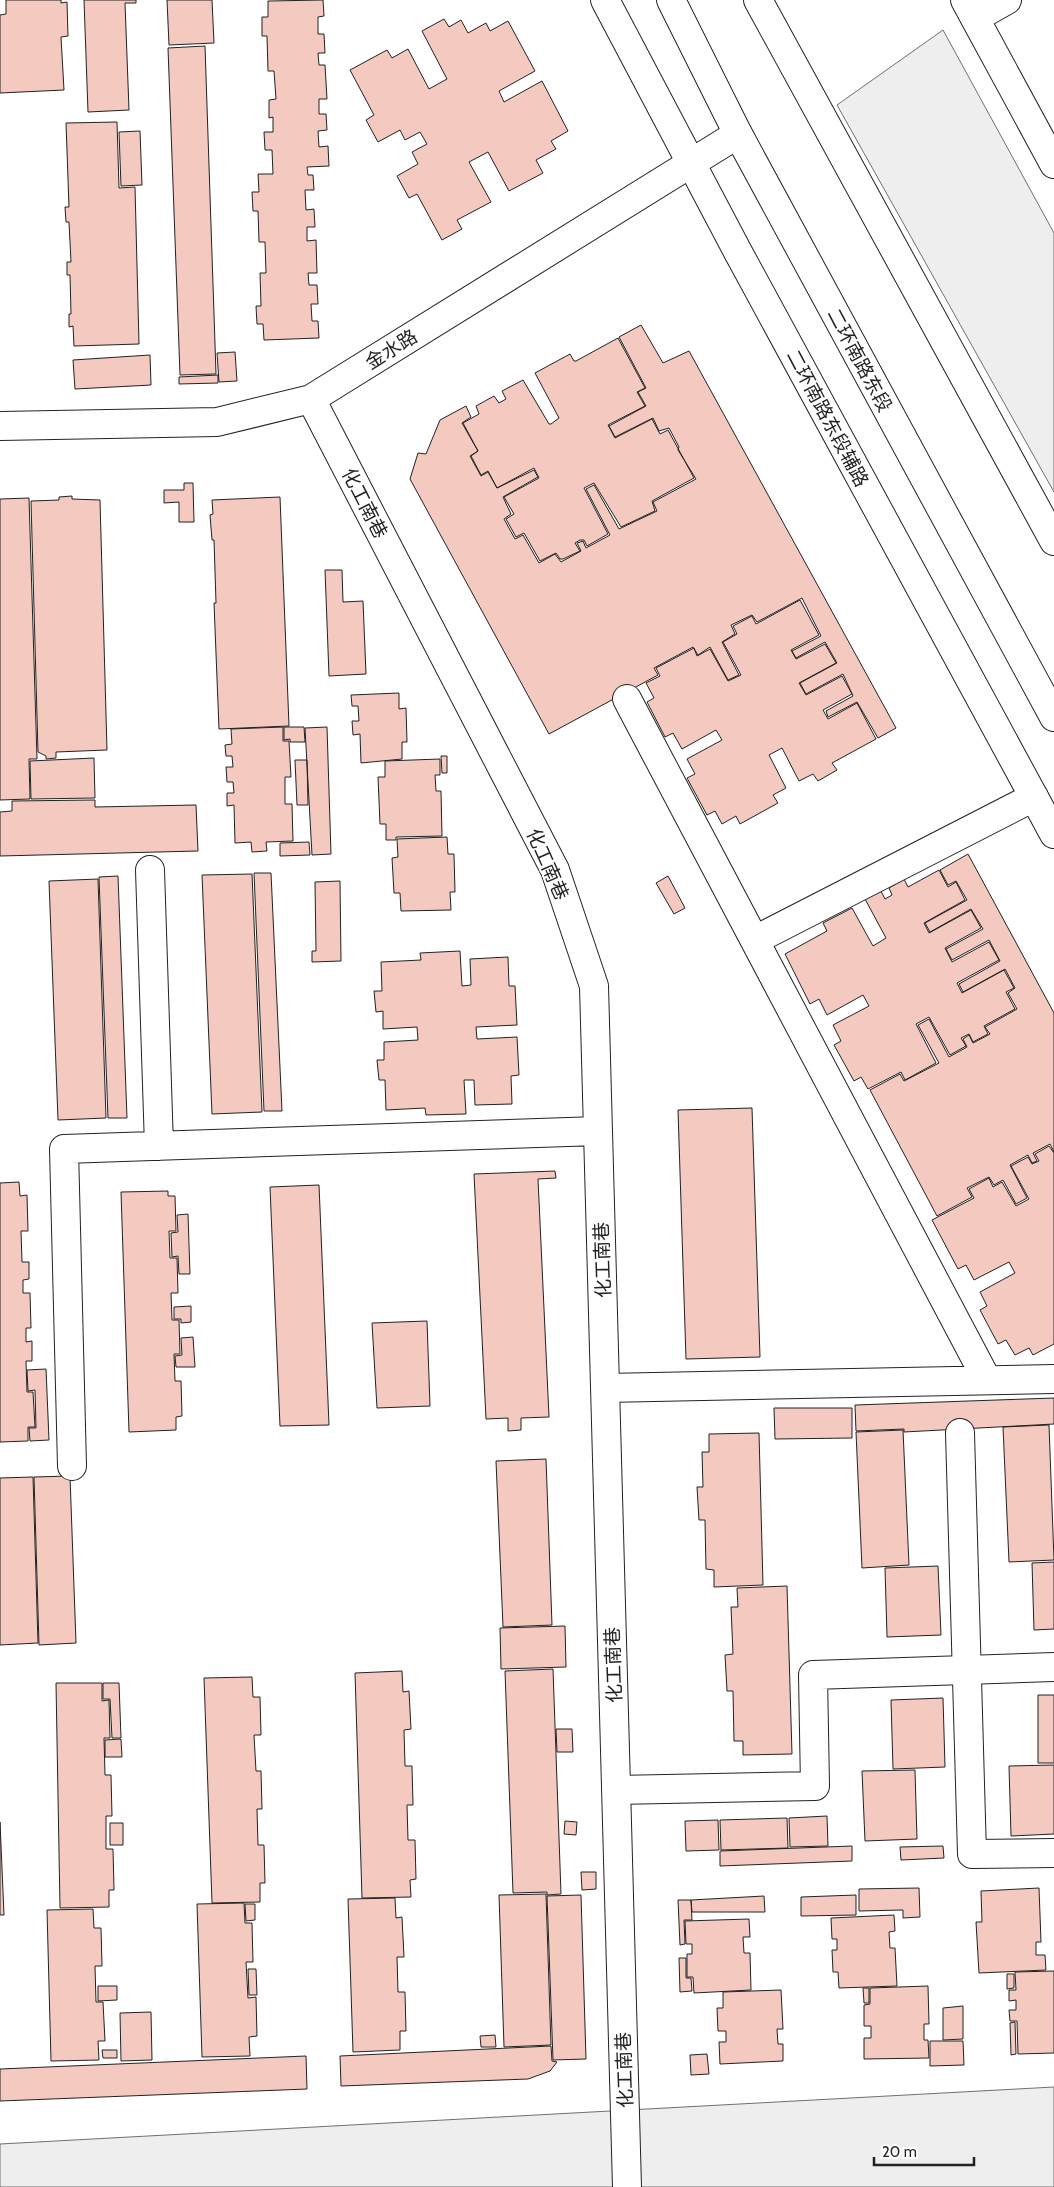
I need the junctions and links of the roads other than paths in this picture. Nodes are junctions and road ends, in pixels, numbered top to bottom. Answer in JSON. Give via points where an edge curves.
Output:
{"nodes":[{"id":1,"x":605,"y":0,"type":"edge"},
{"id":2,"x":671,"y":0,"type":"edge"},
{"id":3,"x":758,"y":0,"type":"edge"},
{"id":4,"x":1007,"y":0,"type":"edge"},
{"id":5,"x":970,"y":9,"type":"edge"},
{"id":6,"x":738,"y":134,"type":"junction"},
{"id":7,"x":690,"y":162,"type":"junction"},
{"id":8,"x":1054,"y":164,"type":"edge"},
{"id":9,"x":311,"y":399,"type":"junction"},
{"id":10,"x":0,"y":426,"type":"edge"},
{"id":11,"x":1054,"y":541,"type":"edge"},
{"id":12,"x":627,"y":699,"type":"dead end"},
{"id":13,"x":1054,"y":718,"type":"edge"},
{"id":14,"x":1034,"y":797,"type":"junction"},
{"id":15,"x":1054,"y":834,"type":"edge"},
{"id":16,"x":150,"y":870,"type":"dead end"},
{"id":17,"x":755,"y":940,"type":"junction"},
{"id":18,"x":598,"y":1131,"type":"junction"},
{"id":19,"x":159,"y":1146,"type":"junction"},
{"id":20,"x":1054,"y":1379,"type":"edge"},
{"id":21,"x":987,"y":1380,"type":"junction"},
{"id":22,"x":605,"y":1388,"type":"junction"},
{"id":23,"x":960,"y":1433,"type":"dead end"},
{"id":24,"x":72,"y":1466,"type":"dead end"},
{"id":25,"x":1054,"y":1666,"type":"edge"},
{"id":26,"x":968,"y":1670,"type":"junction"},
{"id":27,"x":616,"y":1790,"type":"junction"},
{"id":28,"x":1054,"y":1853,"type":"edge"},
{"id":29,"x":627,"y":2187,"type":"edge"}],
"edges":[{"from":1,"to":7,"type":"main road","name":"二环南路东段辅路"},
{"from":2,"to":6,"type":"main road","name":"二环南路东段"},
{"from":3,"to":11,"type":"main road"},
{"from":4,"to":5,"type":"main road"},
{"from":5,"to":8,"type":"main road"},
{"from":6,"to":7,"type":"main road","name":"金水路"},
{"from":6,"to":13,"type":"main road","name":"二环南路东段"},
{"from":7,"to":9,"type":"main road","name":"金水路"},
{"from":7,"to":14,"type":"main road","name":"二环南路东段辅路"},
{"from":9,"to":10,"type":"main road","name":"金水路","via":[[217,422]]},
{"from":9,"to":18,"type":"main road","name":"化工南巷","via":[[555,870],[594,986]]},
{"from":12,"to":17,"type":"main road"},
{"from":14,"to":15,"type":"main road","name":"二环南路东段辅路"},
{"from":14,"to":17,"type":"main road"},
{"from":16,"to":19,"type":"main road"},
{"from":17,"to":21,"type":"main road"},
{"from":18,"to":19,"type":"main road"},
{"from":18,"to":22,"type":"main road","name":"化工南巷"},
{"from":19,"to":24,"type":"main road","via":[[64,1149]]},
{"from":20,"to":21,"type":"main road"},
{"from":21,"to":22,"type":"main road"},
{"from":22,"to":27,"type":"main road","name":"化工南巷"},
{"from":23,"to":26,"type":"main road"},
{"from":25,"to":26,"type":"main road"},
{"from":26,"to":27,"type":"main road","via":[[813,1675],[815,1786]]},
{"from":26,"to":28,"type":"main road","via":[[972,1854]]},
{"from":27,"to":29,"type":"main road","name":"化工南巷"}]}
